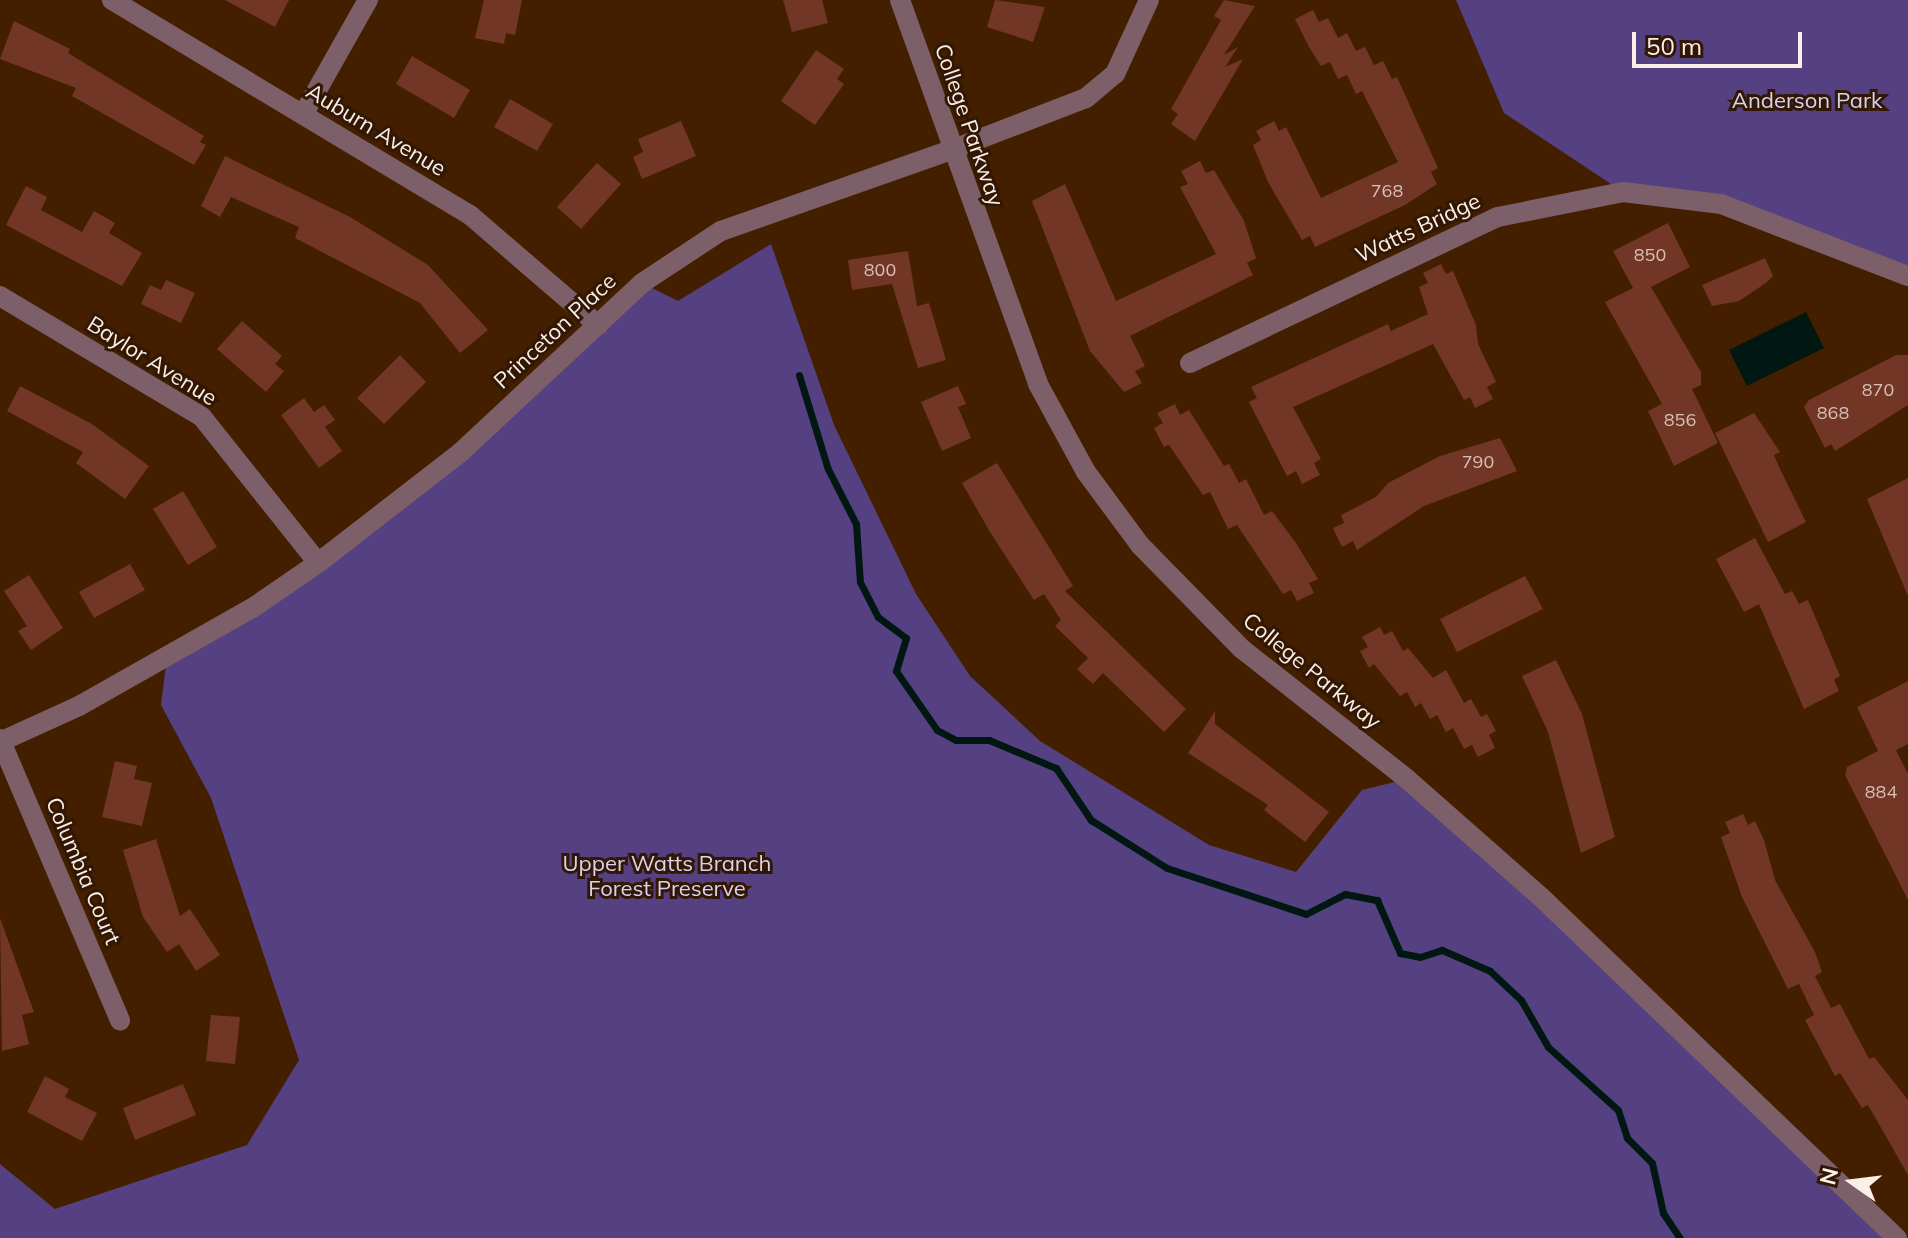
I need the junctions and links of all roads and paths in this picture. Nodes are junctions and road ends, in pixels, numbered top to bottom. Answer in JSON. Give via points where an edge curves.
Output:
{"nodes":[{"id":1,"x":112,"y":0,"type":"edge"},
{"id":2,"x":368,"y":0,"type":"edge"},
{"id":3,"x":900,"y":0,"type":"edge"},
{"id":4,"x":1149,"y":0,"type":"edge"},
{"id":5,"x":304,"y":113,"type":"junction"},
{"id":6,"x":951,"y":150,"type":"junction"},
{"id":7,"x":1908,"y":276,"type":"edge"},
{"id":8,"x":0,"y":296,"type":"edge"},
{"id":9,"x":598,"y":325,"type":"junction"},
{"id":10,"x":1190,"y":363,"type":"dead end"},
{"id":11,"x":318,"y":563,"type":"junction"},
{"id":12,"x":0,"y":741,"type":"edge"},
{"id":13,"x":120,"y":1020,"type":"dead end"},
{"id":14,"x":1897,"y":1238,"type":"edge"}],
"edges":[{"from":1,"to":5,"type":"street","name":"Auburn Avenue"},
{"from":2,"to":5,"type":"street"},
{"from":3,"to":6,"type":"street","name":"College Parkway"},
{"from":4,"to":6,"type":"street","name":"Princeton Place","via":[[1115,74],[1086,98]]},
{"from":5,"to":9,"type":"street","name":"Auburn Avenue","via":[[483,224]]},
{"from":6,"to":9,"type":"street","name":"Princeton Place","via":[[721,231],[642,283]]},
{"from":6,"to":14,"type":"street","name":"College Parkway","via":[[1038,384],[1086,472],[1140,545],[1242,649],[1407,779],[1542,898]]},
{"from":7,"to":10,"type":"street","name":"Watts Bridge","via":[[1721,204],[1623,192],[1498,217]]},
{"from":8,"to":11,"type":"street","name":"Baylor Avenue","via":[[202,417]]},
{"from":9,"to":11,"type":"street","name":"Princeton Place","via":[[461,452]]},
{"from":11,"to":12,"type":"street","name":"Princeton Place","via":[[254,607],[79,706]]},
{"from":12,"to":13,"type":"street","name":"Columbia Court"}]}
